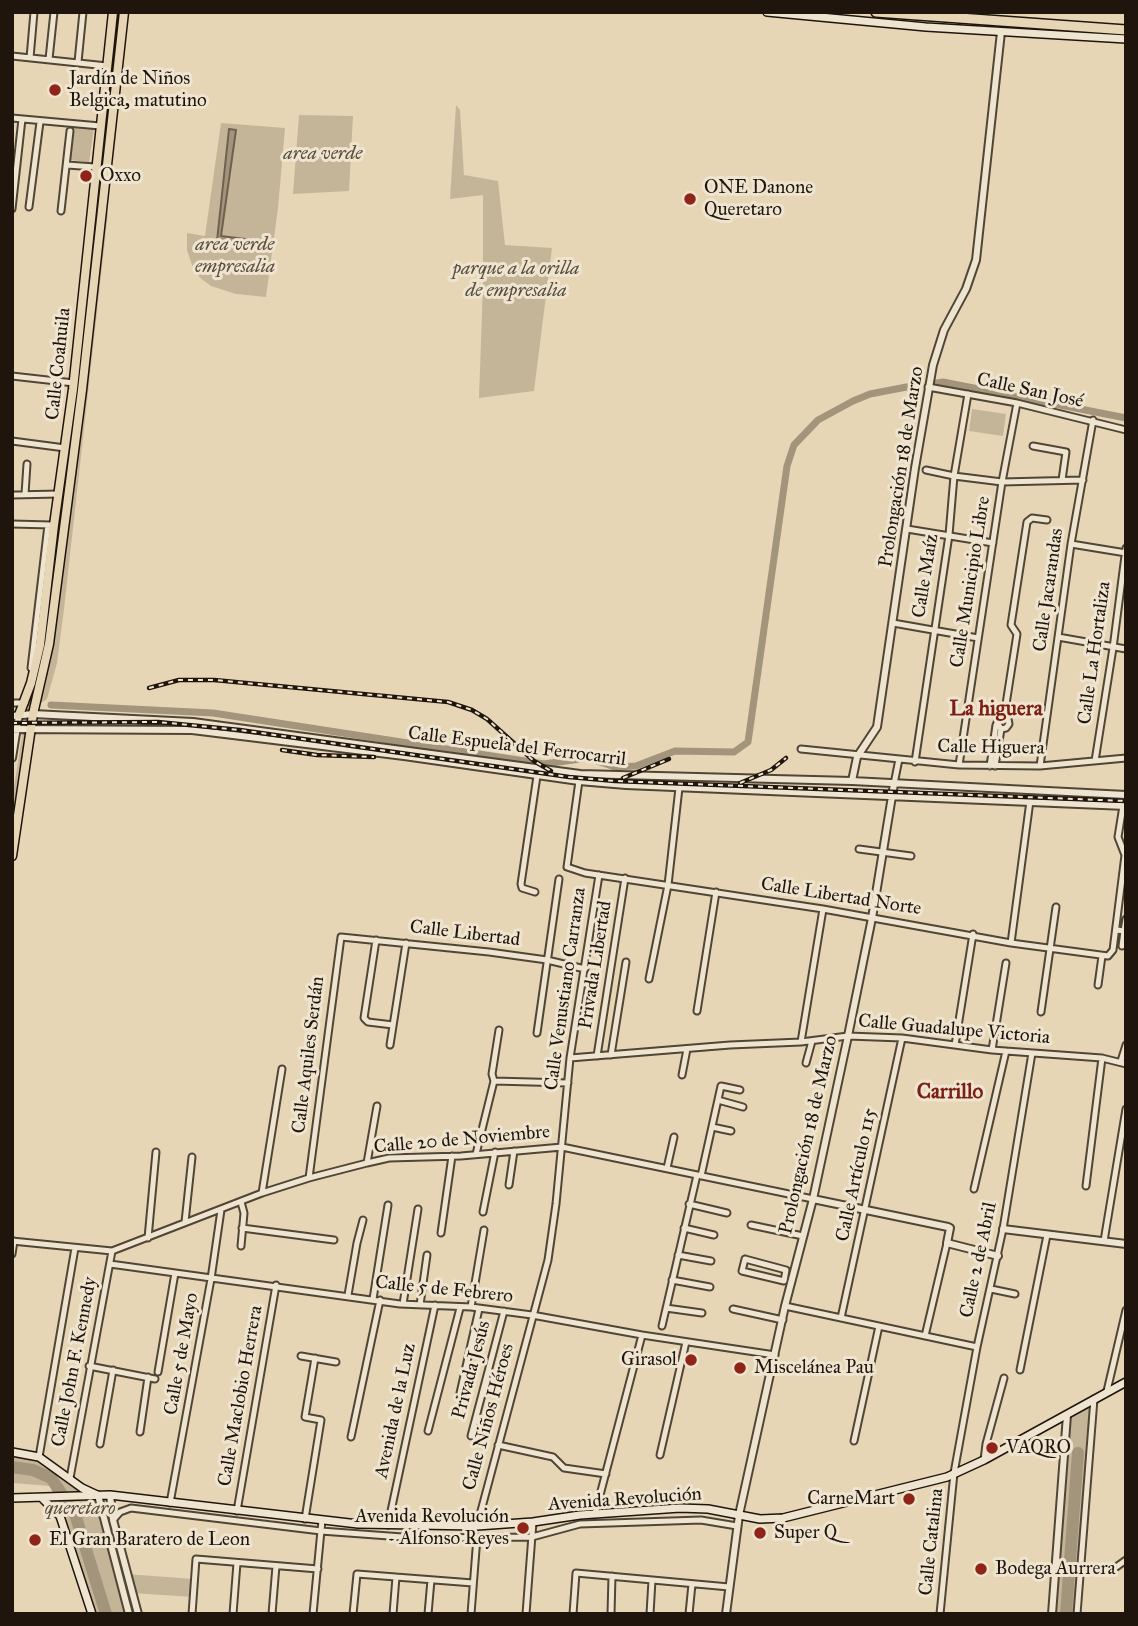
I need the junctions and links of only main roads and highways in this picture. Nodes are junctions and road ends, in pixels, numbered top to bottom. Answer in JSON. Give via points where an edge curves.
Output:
{"nodes":[{"id":1,"x":113,"y":12,"type":"edge"},
{"id":2,"x":124,"y":12,"type":"edge"},
{"id":3,"x":767,"y":12,"type":"edge"},
{"id":4,"x":876,"y":12,"type":"edge"},
{"id":5,"x":1126,"y":30,"type":"edge"},
{"id":6,"x":1126,"y":39,"type":"edge"},
{"id":7,"x":36,"y":685,"type":"junction"},
{"id":8,"x":16,"y":715,"type":"edge"},
{"id":9,"x":12,"y":856,"type":"edge"},
{"id":10,"x":1126,"y":1382,"type":"edge"},
{"id":11,"x":12,"y":1452,"type":"edge"},
{"id":12,"x":98,"y":1495,"type":"junction"},
{"id":13,"x":12,"y":1498,"type":"edge"},
{"id":14,"x":44,"y":1499,"type":"junction"},
{"id":15,"x":92,"y":1614,"type":"edge"}],
"edges":[{"from":1,"to":7,"type":"main road","name":"Calle Coahuila"},
{"from":2,"to":7,"type":"main road","name":"Calle Coahuila","via":[[49,644]]},
{"from":3,"to":6,"type":"main road"},
{"from":4,"to":5,"type":"highway"},
{"from":7,"to":8,"type":"main road","name":"Calle Coahuila"},
{"from":7,"to":9,"type":"main road","name":"Calle Coahuila"},
{"from":10,"to":12,"type":"main road","name":"Avenida Revolución","via":[[954,1473],[783,1518],[680,1508],[477,1526],[388,1524]]},
{"from":11,"to":12,"type":"main road","via":[[39,1457]]},
{"from":12,"to":14,"type":"main road","name":"Avenida Revolución"},
{"from":13,"to":14,"type":"main road","name":"Avenida Revolución"},
{"from":14,"to":15,"type":"main road","via":[[60,1516]]}]}
